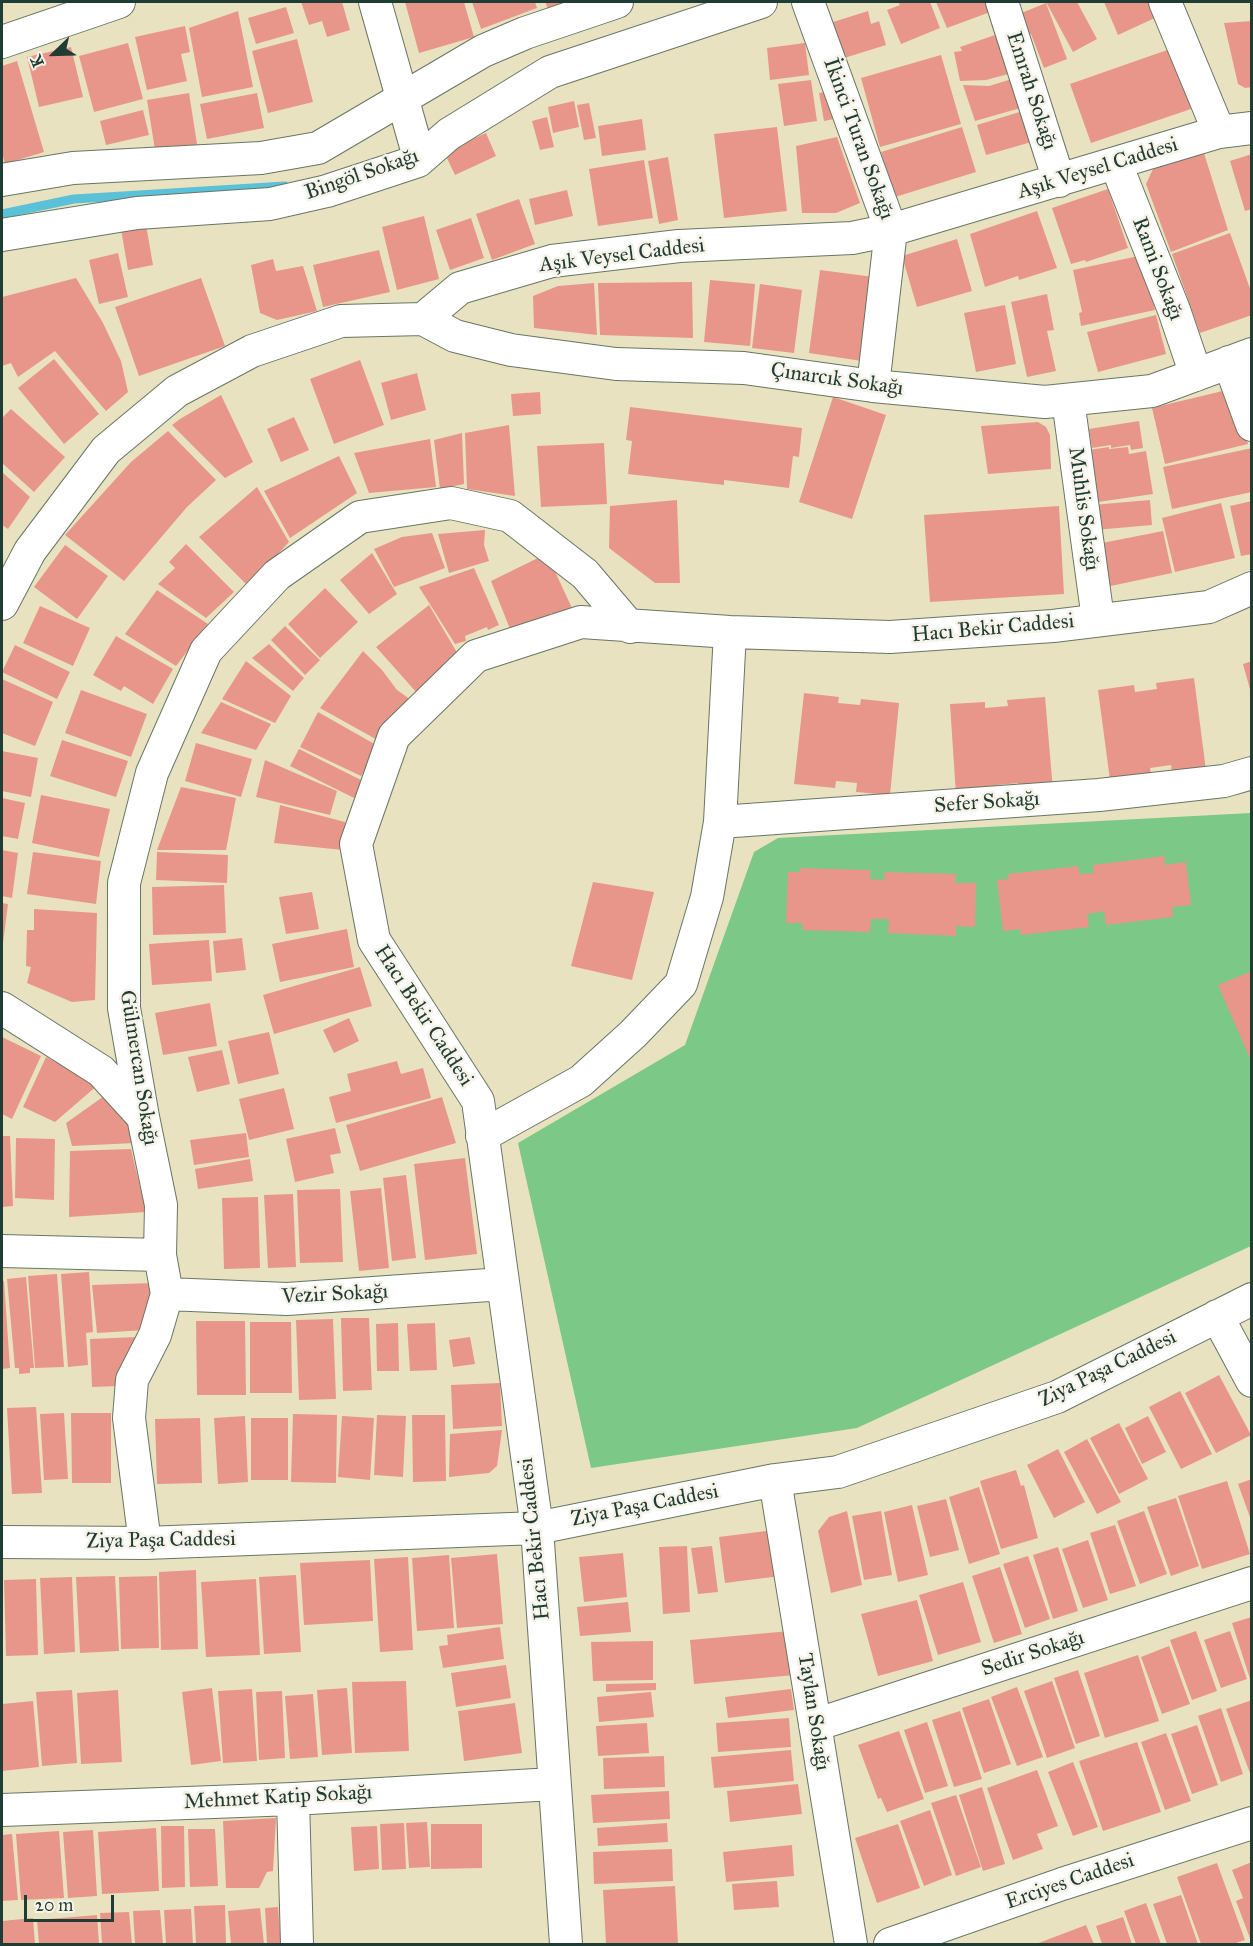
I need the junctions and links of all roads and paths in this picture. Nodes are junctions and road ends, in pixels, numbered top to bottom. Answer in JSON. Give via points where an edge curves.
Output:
{"nodes":[{"id":1,"x":119,"y":2,"type":"edge"},
{"id":2,"x":375,"y":2,"type":"edge"},
{"id":3,"x":616,"y":2,"type":"edge"},
{"id":4,"x":761,"y":2,"type":"edge"},
{"id":5,"x":808,"y":2,"type":"edge"},
{"id":6,"x":1002,"y":2,"type":"edge"},
{"id":7,"x":1164,"y":2,"type":"edge"},
{"id":8,"x":2,"y":42,"type":"edge"},
{"id":9,"x":402,"y":98,"type":"junction"},
{"id":10,"x":1251,"y":128,"type":"edge"},
{"id":11,"x":1219,"y":132,"type":"junction"},
{"id":12,"x":415,"y":147,"type":"junction"},
{"id":13,"x":1116,"y":164,"type":"junction"},
{"id":14,"x":2,"y":180,"type":"edge"},
{"id":15,"x":1059,"y":181,"type":"junction"},
{"id":16,"x":891,"y":230,"type":"junction"},
{"id":17,"x":2,"y":235,"type":"edge"},
{"id":18,"x":423,"y":319,"type":"junction"},
{"id":19,"x":1240,"y":358,"type":"edge"},
{"id":20,"x":1196,"y":375,"type":"junction"},
{"id":21,"x":873,"y":386,"type":"junction"},
{"id":22,"x":1068,"y":400,"type":"junction"},
{"id":23,"x":1251,"y":425,"type":"edge"},
{"id":24,"x":1251,"y":588,"type":"edge"},
{"id":25,"x":2,"y":604,"type":"edge"},
{"id":26,"x":1098,"y":619,"type":"junction"},
{"id":27,"x":630,"y":627,"type":"junction"},
{"id":28,"x":730,"y":632,"type":"junction"},
{"id":29,"x":1251,"y":773,"type":"edge"},
{"id":30,"x":720,"y":822,"type":"junction"},
{"id":31,"x":2,"y":1008,"type":"edge"},
{"id":32,"x":143,"y":1118,"type":"junction"},
{"id":33,"x":482,"y":1136,"type":"junction"},
{"id":34,"x":2,"y":1251,"type":"edge"},
{"id":35,"x":160,"y":1255,"type":"junction"},
{"id":36,"x":503,"y":1284,"type":"junction"},
{"id":37,"x":166,"y":1294,"type":"junction"},
{"id":38,"x":1251,"y":1299,"type":"edge"},
{"id":39,"x":1217,"y":1316,"type":"junction"},
{"id":40,"x":1251,"y":1381,"type":"edge"},
{"id":41,"x":775,"y":1480,"type":"junction"},
{"id":42,"x":537,"y":1528,"type":"junction"},
{"id":43,"x":2,"y":1542,"type":"edge"},
{"id":44,"x":145,"y":1543,"type":"junction"},
{"id":45,"x":1251,"y":1583,"type":"edge"},
{"id":46,"x":815,"y":1725,"type":"junction"},
{"id":47,"x":554,"y":1784,"type":"junction"},
{"id":48,"x":293,"y":1799,"type":"junction"},
{"id":49,"x":2,"y":1810,"type":"edge"},
{"id":50,"x":1251,"y":1823,"type":"edge"},
{"id":51,"x":297,"y":1944,"type":"edge"},
{"id":52,"x":566,"y":1944,"type":"edge"},
{"id":53,"x":851,"y":1944,"type":"edge"},
{"id":54,"x":890,"y":1944,"type":"edge"}],
"edges":[{"from":1,"to":8,"type":"street"},
{"from":2,"to":9,"type":"street"},
{"from":3,"to":9,"type":"street","via":[[483,51]]},
{"from":4,"to":12,"type":"street","name":"Bingöl Sokağı","via":[[550,72],[448,134]]},
{"from":5,"to":16,"type":"street","name":"İkinci Turan Sokağı"},
{"from":6,"to":15,"type":"street","name":"Emrah Sokağı"},
{"from":7,"to":11,"type":"street"},
{"from":9,"to":12,"type":"street"},
{"from":9,"to":14,"type":"street","via":[[318,148],[261,158],[73,168]]},
{"from":10,"to":11,"type":"street","name":"Aşık Veysel Caddesi"},
{"from":11,"to":13,"type":"street","name":"Aşık Veysel Caddesi"},
{"from":12,"to":17,"type":"street","name":"Bingöl Sokağı","via":[[327,191],[270,204],[137,213]]},
{"from":13,"to":15,"type":"street","name":"Aşık Veysel Caddesi"},
{"from":13,"to":20,"type":"street","name":"Rami Sokağı"},
{"from":15,"to":16,"type":"street","name":"Aşık Veysel Caddesi"},
{"from":16,"to":18,"type":"street","name":"Aşık Veysel Caddesi","via":[[852,238],[679,246],[552,261],[460,288]]},
{"from":16,"to":21,"type":"street","name":"İkinci Turan Sokağı"},
{"from":18,"to":21,"type":"street","name":"Çınarcık Sokağı","via":[[455,336],[511,350],[616,364],[744,368]]},
{"from":18,"to":25,"type":"street","via":[[341,321],[252,351],[177,392],[106,450],[30,551]]},
{"from":19,"to":20,"type":"street","name":"Çınarcık Sokağı"},
{"from":19,"to":23,"type":"street"},
{"from":20,"to":22,"type":"street","name":"Çınarcık Sokağı","via":[[1152,392]]},
{"from":21,"to":22,"type":"street","name":"Çınarcık Sokağı","via":[[1045,402]]},
{"from":22,"to":26,"type":"street","name":"Muhlis Sokağı"},
{"from":24,"to":26,"type":"street","name":"Hacı Bekir Caddesi","via":[[1209,607]]},
{"from":26,"to":28,"type":"street","name":"Hacı Bekir Caddesi","via":[[890,638]]},
{"from":27,"to":28,"type":"street","name":"Hacı Bekir Caddesi"},
{"from":27,"to":32,"type":"street","name":"Gülmercan Sokağı","via":[[585,574],[510,516],[451,503],[360,517],[277,575],[206,651],[152,773],[124,883],[124,1008]]},
{"from":27,"to":33,"type":"street","name":"Hacı Bekir Caddesi","via":[[581,622],[476,656],[394,736],[356,844],[374,940],[477,1101]]},
{"from":28,"to":30,"type":"street"},
{"from":29,"to":30,"type":"street","name":"Sefer Sokağı","via":[[1224,781],[1099,795]]},
{"from":30,"to":33,"type":"street","via":[[707,897],[681,984],[581,1081]]},
{"from":31,"to":32,"type":"street","via":[[101,1071]]},
{"from":32,"to":35,"type":"street","name":"Gülmercan Sokağı","via":[[161,1205]]},
{"from":33,"to":36,"type":"street","name":"Hacı Bekir Caddesi"},
{"from":34,"to":35,"type":"street"},
{"from":35,"to":37,"type":"street","name":"Gülmercan Sokağı"},
{"from":36,"to":37,"type":"street","name":"Vezir Sokağı","via":[[287,1299]]},
{"from":36,"to":42,"type":"street","name":"Hacı Bekir Caddesi"},
{"from":37,"to":44,"type":"street","name":"Gülmercan Sokağı","via":[[155,1335],[132,1380],[129,1418]]},
{"from":38,"to":39,"type":"street","name":"Ziya Paşa Caddesi"},
{"from":39,"to":40,"type":"street"},
{"from":39,"to":41,"type":"street","name":"Ziya Paşa Caddesi","via":[[1058,1397],[838,1472]]},
{"from":41,"to":42,"type":"street","name":"Ziya Paşa Caddesi"},
{"from":41,"to":46,"type":"street","name":"Taylan Sokağı"},
{"from":42,"to":44,"type":"street","name":"Ziya Paşa Caddesi"},
{"from":42,"to":47,"type":"street","name":"Hacı Bekir Caddesi"},
{"from":43,"to":44,"type":"street","name":"Ziya Paşa Caddesi"},
{"from":45,"to":46,"type":"street","name":"Sedir Sokağı"},
{"from":46,"to":53,"type":"street","name":"Taylan Sokağı"},
{"from":47,"to":48,"type":"street","name":"Mehmet Katip Sokağı"},
{"from":47,"to":52,"type":"street","name":"Hacı Bekir Caddesi"},
{"from":48,"to":49,"type":"street","name":"Mehmet Katip Sokağı"},
{"from":48,"to":51,"type":"street"},
{"from":50,"to":54,"type":"street","name":"Erciyes Caddesi"}]}
